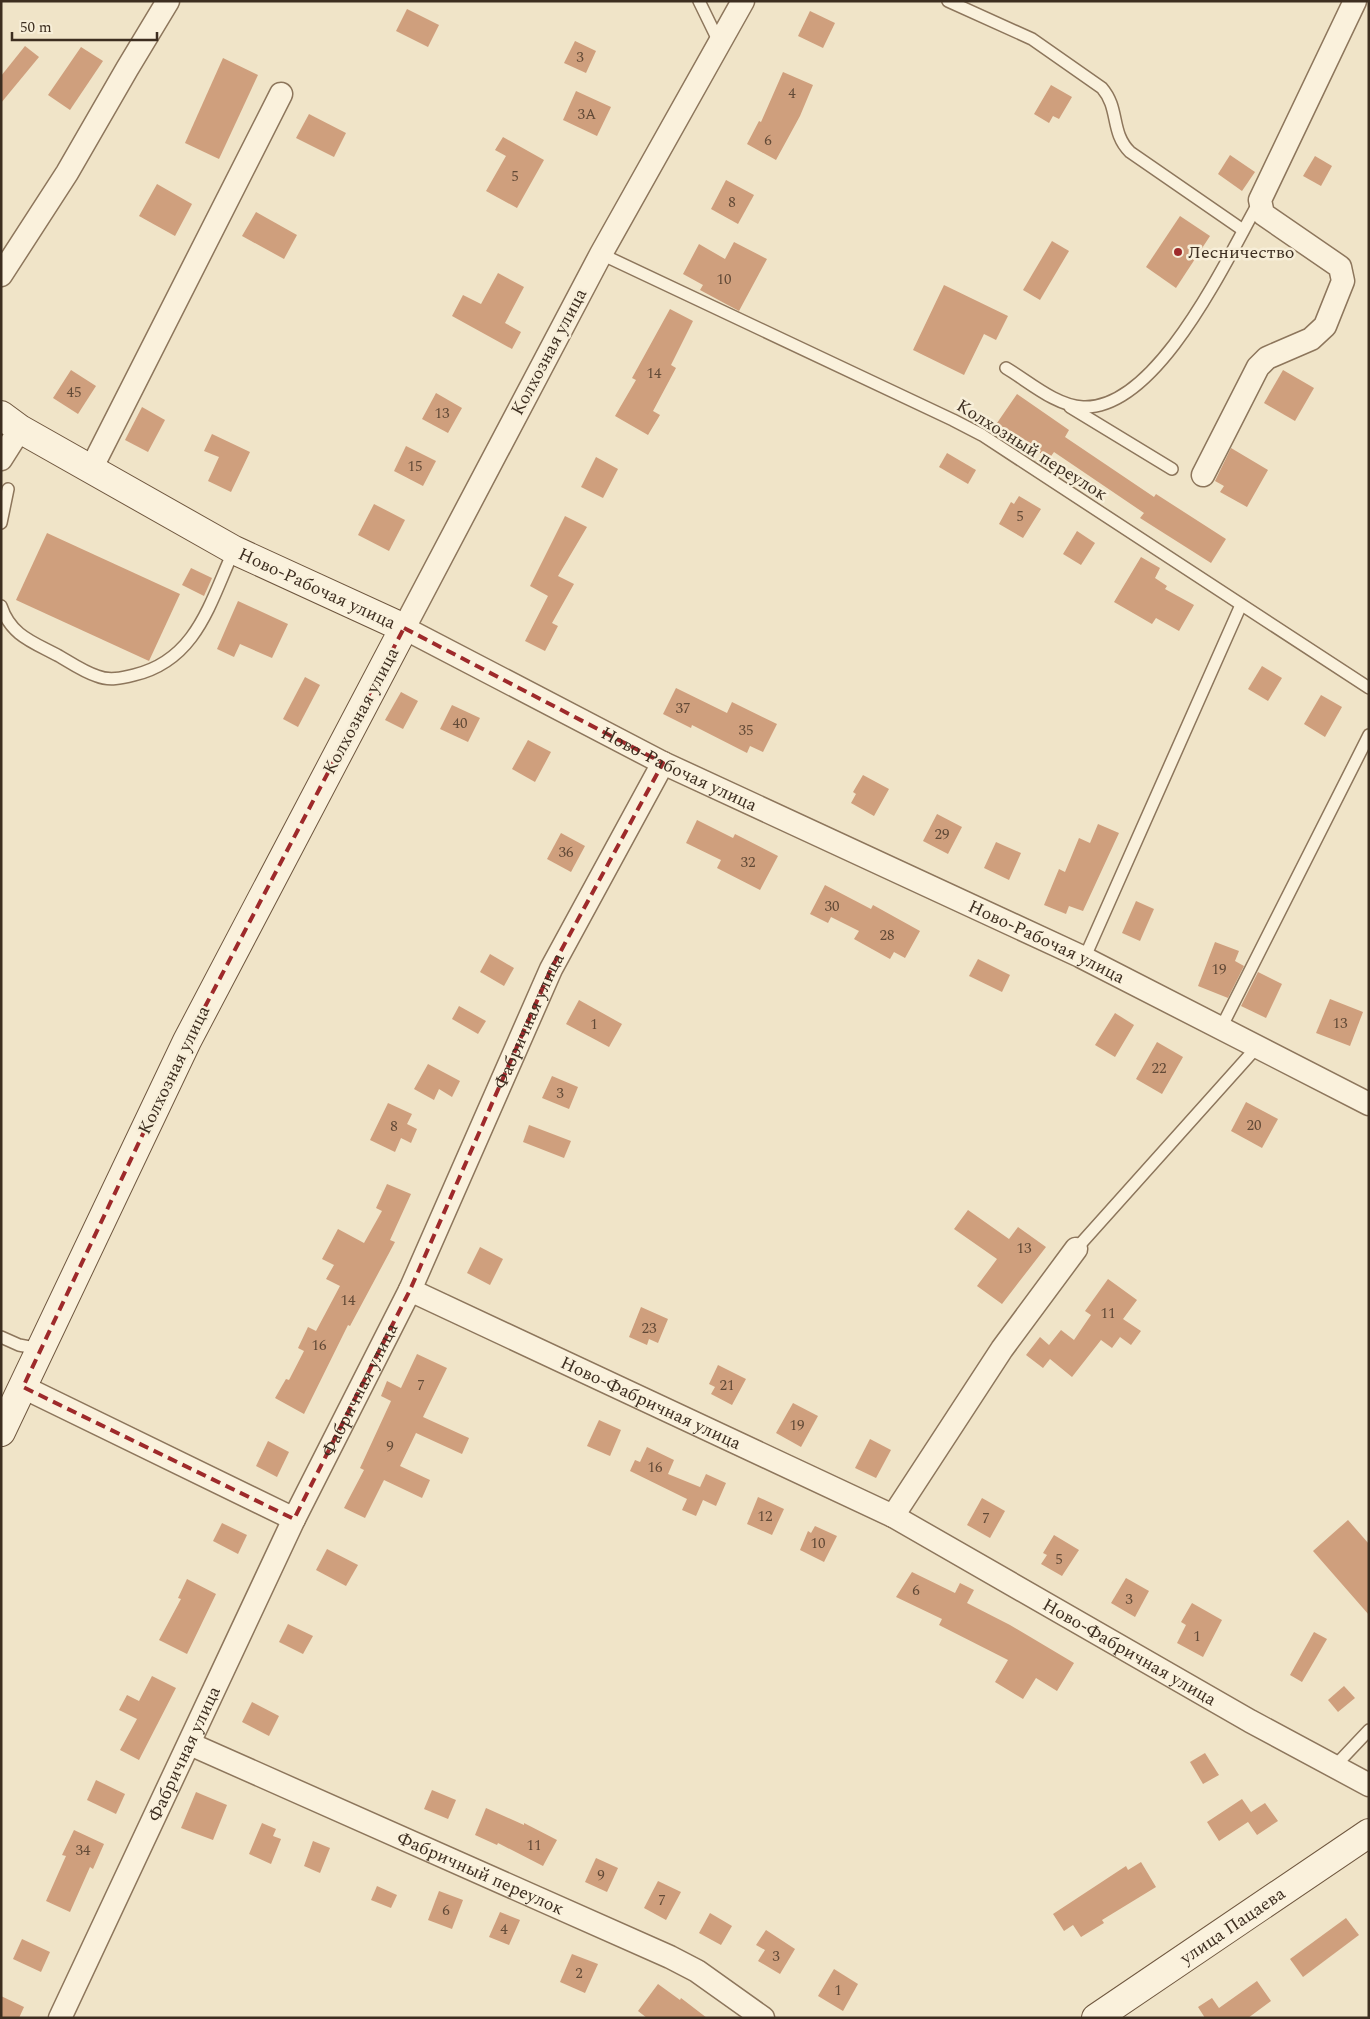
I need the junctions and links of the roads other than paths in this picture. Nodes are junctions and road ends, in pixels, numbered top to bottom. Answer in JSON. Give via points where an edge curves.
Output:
{"nodes":[{"id":1,"x":168,"y":1,"type":"edge"},
{"id":2,"x":699,"y":1,"type":"edge"},
{"id":3,"x":743,"y":1,"type":"edge"},
{"id":4,"x":948,"y":1,"type":"edge"},
{"id":5,"x":1355,"y":1,"type":"edge"},
{"id":6,"x":719,"y":42,"type":"junction"},
{"id":7,"x":280,"y":94,"type":"dead end"},
{"id":8,"x":1260,"y":200,"type":"junction"},
{"id":9,"x":1243,"y":230,"type":"junction"},
{"id":10,"x":601,"y":254,"type":"junction"},
{"id":11,"x":1,"y":275,"type":"edge"},
{"id":12,"x":1006,"y":368,"type":"dead end"},
{"id":13,"x":1060,"y":401,"type":"junction"},
{"id":14,"x":11,"y":422,"type":"edge"},
{"id":15,"x":1,"y":459,"type":"edge"},
{"id":16,"x":91,"y":469,"type":"junction"},
{"id":17,"x":1172,"y":469,"type":"dead end"},
{"id":18,"x":1203,"y":475,"type":"dead end"},
{"id":19,"x":8,"y":490,"type":"dead end"},
{"id":20,"x":1,"y":523,"type":"edge"},
{"id":21,"x":234,"y":550,"type":"junction"},
{"id":22,"x":1241,"y":605,"type":"junction"},
{"id":23,"x":1,"y":606,"type":"edge"},
{"id":24,"x":404,"y":628,"type":"junction"},
{"id":25,"x":1369,"y":688,"type":"edge"},
{"id":26,"x":1369,"y":735,"type":"edge"},
{"id":27,"x":663,"y":763,"type":"junction"},
{"id":28,"x":1084,"y":959,"type":"junction"},
{"id":29,"x":1221,"y":1028,"type":"junction"},
{"id":30,"x":1257,"y":1047,"type":"junction"},
{"id":31,"x":1369,"y":1104,"type":"edge"},
{"id":32,"x":1076,"y":1249,"type":"joint"},
{"id":33,"x":410,"y":1290,"type":"junction"},
{"id":34,"x":1,"y":1337,"type":"edge"},
{"id":35,"x":42,"y":1349,"type":"junction"},
{"id":36,"x":24,"y":1387,"type":"junction"},
{"id":37,"x":1,"y":1432,"type":"edge"},
{"id":38,"x":893,"y":1516,"type":"junction"},
{"id":39,"x":294,"y":1519,"type":"junction"},
{"id":40,"x":1369,"y":1730,"type":"edge"},
{"id":41,"x":190,"y":1744,"type":"junction"},
{"id":42,"x":1334,"y":1767,"type":"junction"},
{"id":43,"x":1369,"y":1786,"type":"edge"},
{"id":44,"x":1369,"y":1833,"type":"edge"},
{"id":45,"x":60,"y":2018,"type":"edge"},
{"id":46,"x":763,"y":2018,"type":"edge"},
{"id":47,"x":1096,"y":2018,"type":"edge"}],
"edges":[{"from":1,"to":11,"type":"street","via":[[67,174]]},
{"from":2,"to":6,"type":"lane"},
{"from":3,"to":6,"type":"street","name":"Колхозная улица"},
{"from":4,"to":9,"type":"lane","via":[[1032,39],[1102,88],[1111,99],[1121,143]]},
{"from":5,"to":8,"type":"street"},
{"from":6,"to":10,"type":"street","name":"Колхозная улица"},
{"from":7,"to":16,"type":"street"},
{"from":8,"to":9,"type":"lane"},
{"from":8,"to":18,"type":"street","via":[[1263,214],[1340,267],[1344,281],[1325,326],[1311,339],[1267,358],[1258,367]]},
{"from":9,"to":13,"type":"lane","via":[[1190,323],[1170,351],[1132,389],[1104,405],[1082,407]]},
{"from":10,"to":22,"type":"lane","name":"Колхозный переулок","via":[[982,435]]},
{"from":10,"to":24,"type":"street","name":"Колхозная улица"},
{"from":12,"to":13,"type":"lane"},
{"from":13,"to":17,"type":"lane"},
{"from":14,"to":15,"type":"street"},
{"from":14,"to":16,"type":"street","name":"Ново-Рабочая улица"},
{"from":16,"to":21,"type":"street","name":"Ново-Рабочая улица"},
{"from":19,"to":20,"type":"lane"},
{"from":21,"to":23,"type":"lane","via":[[194,636],[174,657],[141,674],[112,679],[96,676],[19,634],[6,620]]},
{"from":21,"to":24,"type":"street","name":"Ново-Рабочая улица"},
{"from":22,"to":25,"type":"lane","name":"Колхозный переулок"},
{"from":22,"to":28,"type":"lane"},
{"from":24,"to":27,"type":"street","name":"Ново-Рабочая улица"},
{"from":24,"to":35,"type":"street","name":"Колхозная улица","via":[[187,1041]]},
{"from":26,"to":29,"type":"lane"},
{"from":27,"to":28,"type":"street","name":"Ново-Рабочая улица"},
{"from":27,"to":33,"type":"street","name":"Фабричная улица","via":[[551,969]]},
{"from":28,"to":29,"type":"street","name":"Ново-Рабочая улица"},
{"from":29,"to":30,"type":"street","name":"Ново-Рабочая улица"},
{"from":30,"to":31,"type":"street","name":"Ново-Рабочая улица"},
{"from":30,"to":32,"type":"lane"},
{"from":32,"to":38,"type":"street","via":[[1002,1349]]},
{"from":33,"to":38,"type":"street","name":"Ново-Фабричная улица"},
{"from":33,"to":39,"type":"street","name":"Фабричная улица"},
{"from":34,"to":35,"type":"lane"},
{"from":35,"to":36,"type":"street","name":"Колхозная улица"},
{"from":36,"to":37,"type":"street","name":"Колхозная улица"},
{"from":36,"to":39,"type":"street"},
{"from":38,"to":42,"type":"street","name":"Ново-Фабричная улица"},
{"from":39,"to":41,"type":"street","name":"Фабричная улица"},
{"from":40,"to":42,"type":"lane"},
{"from":41,"to":45,"type":"street","name":"Фабричная улица"},
{"from":41,"to":46,"type":"street","name":"Фабричный переулок","via":[[670,1957],[697,1971]]},
{"from":42,"to":43,"type":"street","name":"Ново-Фабричная улица"},
{"from":44,"to":47,"type":"street","name":"улица Пацаева"}]}
